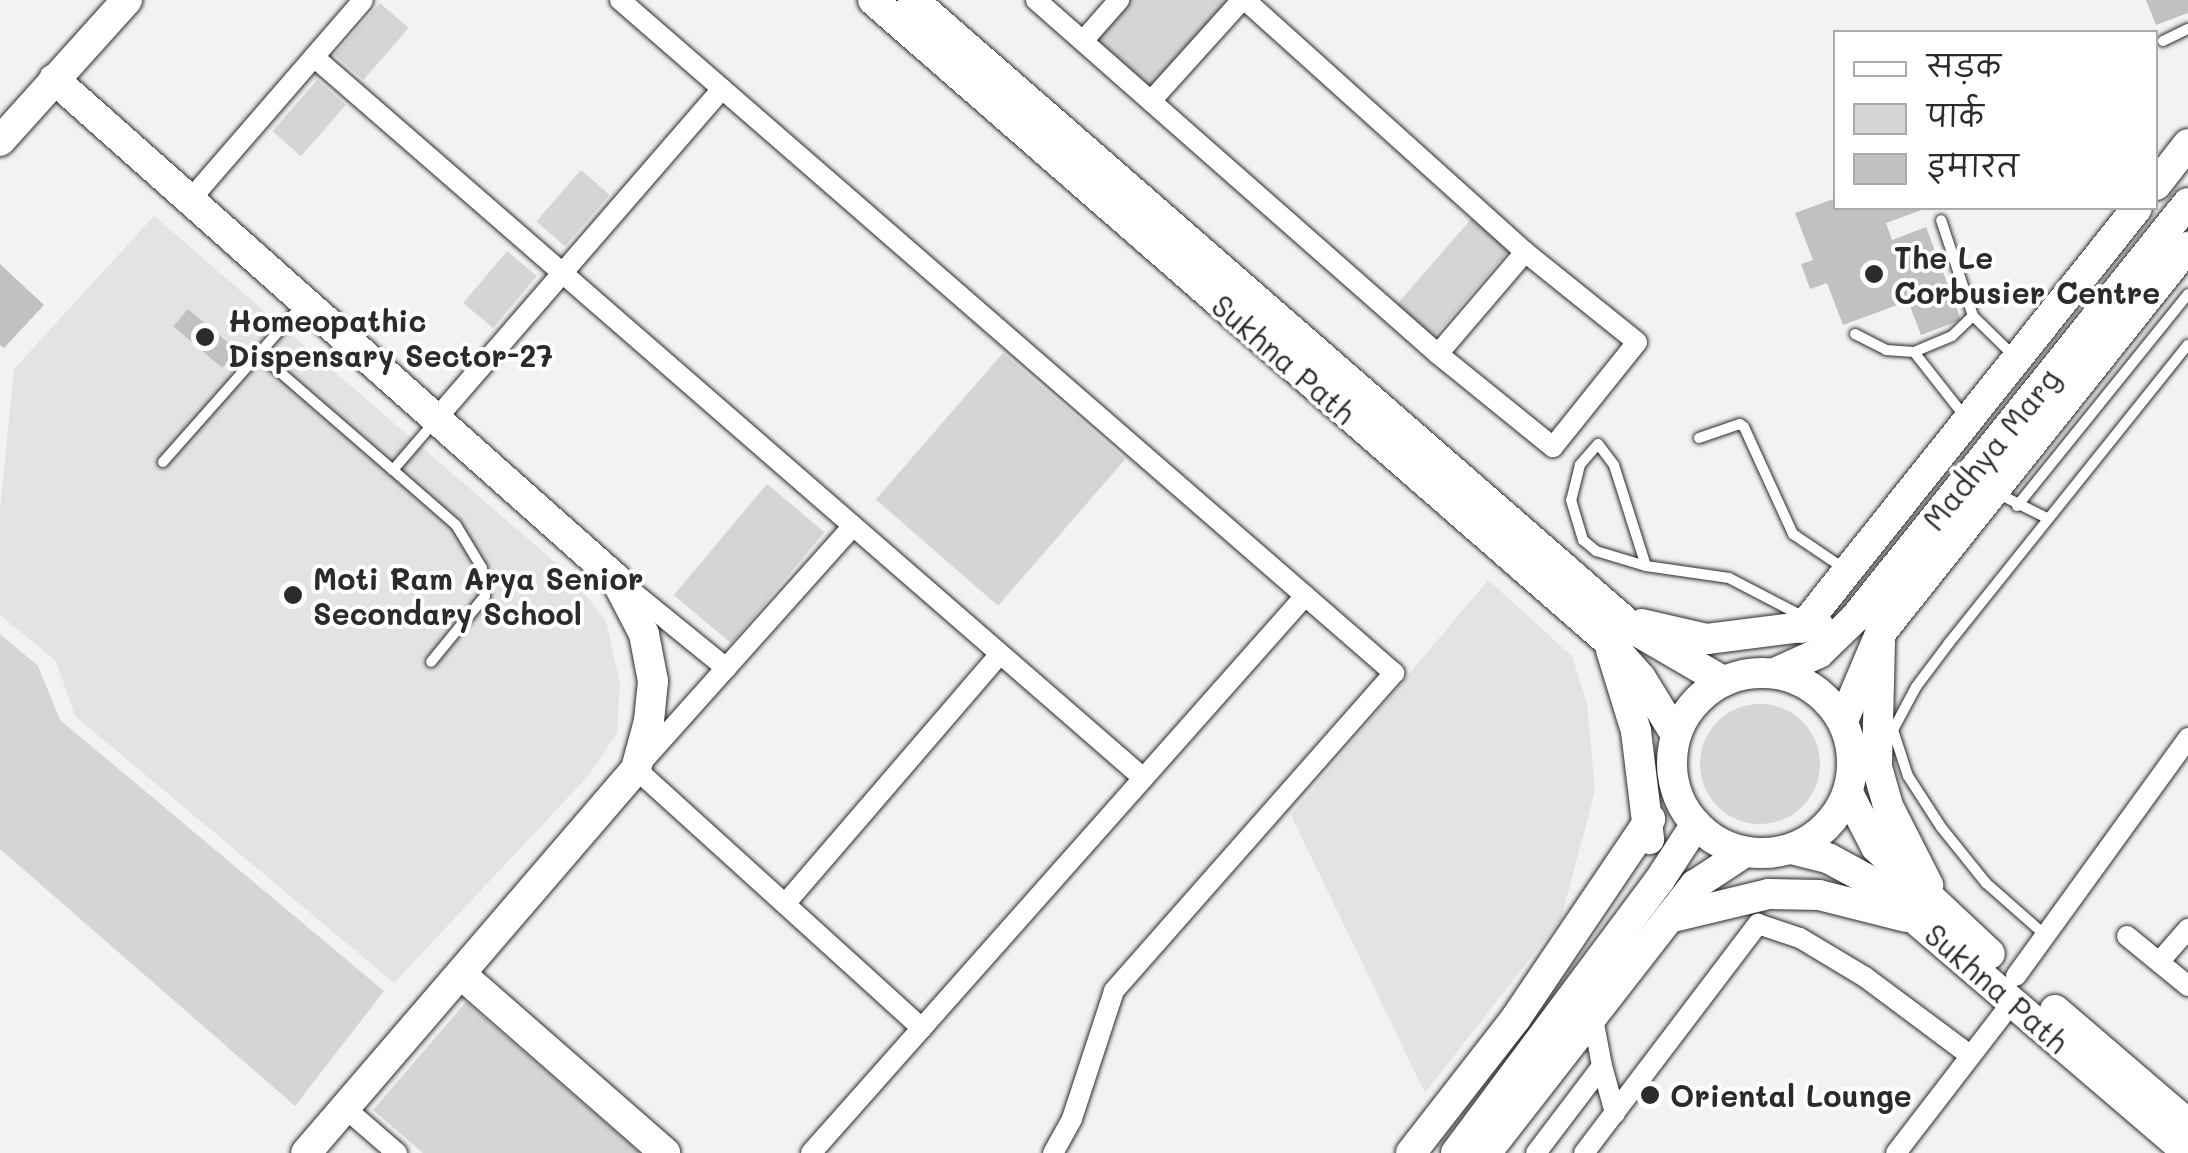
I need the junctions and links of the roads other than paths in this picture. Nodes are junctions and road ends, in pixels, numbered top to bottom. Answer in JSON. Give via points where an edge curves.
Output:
{"nodes":[{"id":1,"x":127,"y":0,"type":"edge"},
{"id":2,"x":363,"y":0,"type":"edge"},
{"id":3,"x":620,"y":0,"type":"edge"},
{"id":4,"x":873,"y":0,"type":"edge"},
{"id":5,"x":913,"y":0,"type":"edge"},
{"id":6,"x":1036,"y":0,"type":"edge"},
{"id":7,"x":1119,"y":0,"type":"edge"},
{"id":8,"x":1244,"y":0,"type":"edge"},
{"id":9,"x":2188,"y":29,"type":"edge"},
{"id":10,"x":1083,"y":41,"type":"junction"},
{"id":11,"x":2162,"y":41,"type":"dead end"},
{"id":12,"x":314,"y":57,"type":"junction"},
{"id":13,"x":54,"y":79,"type":"junction"},
{"id":14,"x":722,"y":90,"type":"junction"},
{"id":15,"x":1151,"y":101,"type":"junction"},
{"id":16,"x":0,"y":141,"type":"edge"},
{"id":17,"x":2188,"y":144,"type":"edge"},
{"id":18,"x":2158,"y":180,"type":"edge"},
{"id":19,"x":190,"y":200,"type":"junction"},
{"id":20,"x":2188,"y":203,"type":"edge"},
{"id":21,"x":2135,"y":210,"type":"edge"},
{"id":22,"x":1940,"y":220,"type":"dead end"},
{"id":23,"x":2188,"y":247,"type":"edge"},
{"id":24,"x":1526,"y":252,"type":"junction"},
{"id":25,"x":563,"y":274,"type":"junction"},
{"id":26,"x":2188,"y":294,"type":"edge"},
{"id":27,"x":305,"y":302,"type":"junction"},
{"id":28,"x":1972,"y":316,"type":"junction"},
{"id":29,"x":1855,"y":334,"type":"dead end"},
{"id":30,"x":2188,"y":345,"type":"edge"},
{"id":31,"x":1914,"y":352,"type":"junction"},
{"id":32,"x":259,"y":354,"type":"junction"},
{"id":33,"x":1438,"y":354,"type":"junction"},
{"id":34,"x":2016,"y":358,"type":"junction"},
{"id":35,"x":436,"y":419,"type":"junction"},
{"id":36,"x":1967,"y":420,"type":"junction"},
{"id":37,"x":1699,"y":438,"type":"dead end"},
{"id":38,"x":163,"y":462,"type":"dead end"},
{"id":39,"x":393,"y":470,"type":"junction"},
{"id":40,"x":1910,"y":490,"type":"junction"},
{"id":41,"x":2006,"y":499,"type":"junction"},
{"id":42,"x":2047,"y":518,"type":"junction"},
{"id":43,"x":853,"y":526,"type":"junction"},
{"id":44,"x":1899,"y":563,"type":"junction"},
{"id":45,"x":1646,"y":566,"type":"junction"},
{"id":46,"x":1847,"y":570,"type":"junction"},
{"id":47,"x":615,"y":578,"type":"junction"},
{"id":48,"x":1305,"y":596,"type":"junction"},
{"id":49,"x":1806,"y":624,"type":"junction"},
{"id":50,"x":1868,"y":626,"type":"junction"},
{"id":51,"x":1616,"y":631,"type":"junction"},
{"id":52,"x":1000,"y":654,"type":"junction"},
{"id":53,"x":431,"y":662,"type":"dead end"},
{"id":54,"x":726,"y":668,"type":"junction"},
{"id":55,"x":1775,"y":673,"type":"junction"},
{"id":56,"x":1724,"y":681,"type":"junction"},
{"id":57,"x":1842,"y":721,"type":"junction"},
{"id":58,"x":1676,"y":735,"type":"junction"},
{"id":59,"x":2188,"y":738,"type":"edge"},
{"id":60,"x":636,"y":769,"type":"junction"},
{"id":61,"x":1143,"y":778,"type":"junction"},
{"id":62,"x":1848,"y":793,"type":"junction"},
{"id":63,"x":1650,"y":819,"type":"junction"},
{"id":64,"x":1696,"y":824,"type":"junction"},
{"id":65,"x":1790,"y":850,"type":"junction"},
{"id":66,"x":1745,"y":852,"type":"junction"},
{"id":67,"x":785,"y":904,"type":"junction"},
{"id":68,"x":1658,"y":907,"type":"junction"},
{"id":69,"x":1930,"y":914,"type":"junction"},
{"id":70,"x":2188,"y":930,"type":"edge"},
{"id":71,"x":2045,"y":935,"type":"junction"},
{"id":72,"x":2127,"y":936,"type":"dead end"},
{"id":73,"x":2160,"y":962,"type":"junction"},
{"id":74,"x":462,"y":976,"type":"junction"},
{"id":75,"x":2188,"y":986,"type":"edge"},
{"id":76,"x":2014,"y":988,"type":"junction"},
{"id":77,"x":1581,"y":1007,"type":"junction"},
{"id":78,"x":1516,"y":1018,"type":"junction"},
{"id":79,"x":922,"y":1028,"type":"junction"},
{"id":80,"x":1971,"y":1056,"type":"junction"},
{"id":81,"x":1602,"y":1066,"type":"junction"},
{"id":82,"x":345,"y":1108,"type":"junction"},
{"id":83,"x":1615,"y":1113,"type":"junction"},
{"id":84,"x":2188,"y":1124,"type":"edge"},
{"id":85,"x":306,"y":1153,"type":"edge"},
{"id":86,"x":396,"y":1153,"type":"edge"},
{"id":87,"x":665,"y":1153,"type":"edge"},
{"id":88,"x":810,"y":1153,"type":"edge"},
{"id":89,"x":1053,"y":1153,"type":"edge"},
{"id":90,"x":1411,"y":1153,"type":"edge"},
{"id":91,"x":1456,"y":1153,"type":"edge"},
{"id":92,"x":1486,"y":1153,"type":"edge"},
{"id":93,"x":1536,"y":1153,"type":"edge"},
{"id":94,"x":1584,"y":1153,"type":"edge"},
{"id":95,"x":1896,"y":1153,"type":"edge"},
{"id":96,"x":2188,"y":1153,"type":"edge"}],
"edges":[{"from":1,"to":13,"type":"main road"},
{"from":2,"to":12,"type":"street"},
{"from":3,"to":14,"type":"street"},
{"from":4,"to":51,"type":"main road","name":"Sukhna Path"},
{"from":5,"to":51,"type":"main road","name":"Sukhna Path"},
{"from":6,"to":10,"type":"street"},
{"from":7,"to":10,"type":"street"},
{"from":8,"to":15,"type":"street"},
{"from":8,"to":24,"type":"street"},
{"from":9,"to":11,"type":"lane"},
{"from":10,"to":15,"type":"street"},
{"from":12,"to":19,"type":"street"},
{"from":12,"to":25,"type":"street"},
{"from":13,"to":16,"type":"main road"},
{"from":13,"to":19,"type":"main road"},
{"from":14,"to":25,"type":"street"},
{"from":14,"to":48,"type":"street"},
{"from":15,"to":33,"type":"street"},
{"from":17,"to":18,"type":"main road"},
{"from":19,"to":27,"type":"main road"},
{"from":20,"to":44,"type":"main road","name":"Madhya Marg"},
{"from":21,"to":34,"type":"main road"},
{"from":22,"to":28,"type":"lane"},
{"from":23,"to":41,"type":"main road","name":"Madhya Marg"},
{"from":24,"to":33,"type":"street"},
{"from":24,"to":33,"type":"street","via":[[1636,342],[1554,447]]},
{"from":25,"to":35,"type":"street"},
{"from":25,"to":43,"type":"street"},
{"from":26,"to":41,"type":"lane"},
{"from":27,"to":32,"type":"lane"},
{"from":27,"to":35,"type":"main road"},
{"from":28,"to":31,"type":"lane","via":[[1952,336]]},
{"from":28,"to":34,"type":"lane"},
{"from":29,"to":31,"type":"lane","via":[[1886,350]]},
{"from":30,"to":42,"type":"lane"},
{"from":31,"to":36,"type":"lane"},
{"from":32,"to":38,"type":"lane"},
{"from":32,"to":39,"type":"lane"},
{"from":34,"to":36,"type":"main road"},
{"from":35,"to":39,"type":"lane"},
{"from":35,"to":47,"type":"main road"},
{"from":36,"to":40,"type":"main road"},
{"from":37,"to":46,"type":"lane","via":[[1744,427],[1793,534]]},
{"from":39,"to":53,"type":"lane","via":[[456,525],[482,568],[484,596]]},
{"from":40,"to":44,"type":"main road"},
{"from":40,"to":46,"type":"main road"},
{"from":41,"to":42,"type":"lane"},
{"from":41,"to":50,"type":"main road","name":"Madhya Marg"},
{"from":42,"to":71,"type":"lane","via":[[1916,687],[1893,730],[1908,776],[1942,827],[1986,884]]},
{"from":43,"to":52,"type":"street"},
{"from":43,"to":54,"type":"street"},
{"from":44,"to":50,"type":"main road","name":"Madhya Marg"},
{"from":45,"to":45,"type":"lane","via":[[1596,551],[1573,518],[1574,480],[1598,444],[1614,464]]},
{"from":45,"to":49,"type":"lane","via":[[1729,578]]},
{"from":46,"to":49,"type":"main road"},
{"from":47,"to":54,"type":"street"},
{"from":47,"to":60,"type":"main road","via":[[644,634],[652,680]]},
{"from":48,"to":61,"type":"street"},
{"from":48,"to":89,"type":"street","via":[[1394,673],[1114,991],[1072,1119]]},
{"from":49,"to":50,"type":"main road"},
{"from":49,"to":51,"type":"main road","via":[[1707,638]]},
{"from":50,"to":55,"type":"main road","name":"Madhya Marg"},
{"from":50,"to":57,"type":"main road","name":"Madhya Marg"},
{"from":50,"to":69,"type":"main road","via":[[1877,767]]},
{"from":51,"to":56,"type":"main road","name":"Sukhna Path"},
{"from":51,"to":58,"type":"main road","name":"Sukhna Path"},
{"from":51,"to":63,"type":"main road"},
{"from":52,"to":61,"type":"street"},
{"from":52,"to":67,"type":"street"},
{"from":54,"to":60,"type":"street"},
{"from":55,"to":56,"type":"main road"},
{"from":55,"to":57,"type":"main road","via":[[1810,686]]},
{"from":56,"to":58,"type":"main road","via":[[1707,691]]},
{"from":57,"to":62,"type":"main road","via":[[1852,752]]},
{"from":58,"to":64,"type":"main road","via":[[1673,777]]},
{"from":59,"to":71,"type":"street"},
{"from":60,"to":67,"type":"street"},
{"from":60,"to":74,"type":"main road"},
{"from":61,"to":79,"type":"street"},
{"from":62,"to":65,"type":"main road","via":[[1822,831]]},
{"from":62,"to":69,"type":"main road","name":"Sukhna Path","via":[[1876,847]]},
{"from":63,"to":68,"type":"main road"},
{"from":63,"to":78,"type":"main road"},
{"from":64,"to":66,"type":"main road"},
{"from":64,"to":68,"type":"main road"},
{"from":65,"to":66,"type":"main road"},
{"from":65,"to":69,"type":"main road","name":"Sukhna Path","via":[[1828,858]]},
{"from":66,"to":68,"type":"main road"},
{"from":67,"to":79,"type":"street"},
{"from":68,"to":69,"type":"main road","via":[[1820,895]]},
{"from":68,"to":77,"type":"main road"},
{"from":69,"to":76,"type":"main road","name":"Sukhna Path"},
{"from":70,"to":73,"type":"street"},
{"from":71,"to":76,"type":"street"},
{"from":72,"to":73,"type":"street"},
{"from":73,"to":75,"type":"street"},
{"from":74,"to":82,"type":"main road"},
{"from":74,"to":87,"type":"main road"},
{"from":76,"to":80,"type":"street"},
{"from":76,"to":84,"type":"main road","name":"Sukhna Path"},
{"from":76,"to":96,"type":"main road","name":"Sukhna Path"},
{"from":77,"to":78,"type":"main road"},
{"from":77,"to":81,"type":"street"},
{"from":77,"to":91,"type":"main road"},
{"from":77,"to":92,"type":"main road"},
{"from":78,"to":90,"type":"main road"},
{"from":79,"to":88,"type":"street"},
{"from":80,"to":83,"type":"street","via":[[1865,977],[1800,938],[1758,924]]},
{"from":80,"to":95,"type":"street"},
{"from":81,"to":83,"type":"street"},
{"from":81,"to":93,"type":"street"},
{"from":82,"to":85,"type":"main road"},
{"from":82,"to":86,"type":"street"},
{"from":83,"to":94,"type":"street"}]}
